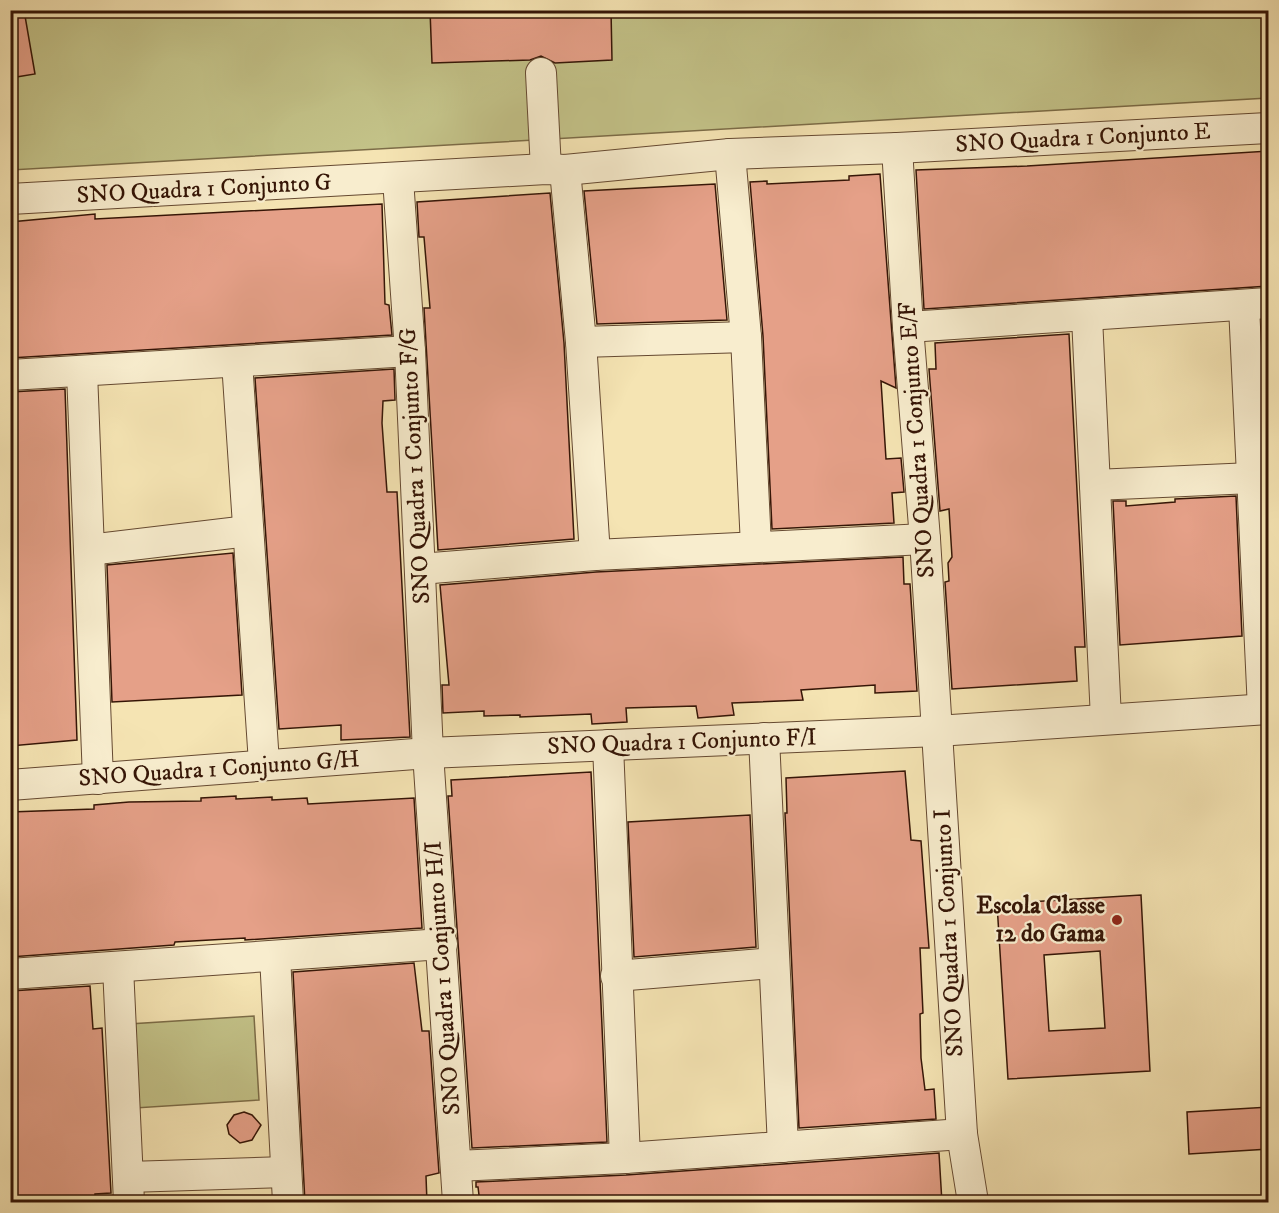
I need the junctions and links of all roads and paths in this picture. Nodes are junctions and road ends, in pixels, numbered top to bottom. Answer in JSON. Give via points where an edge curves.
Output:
{"nodes":[{"id":1,"x":541,"y":73,"type":"dead end"},
{"id":2,"x":1269,"y":128,"type":"edge"},
{"id":3,"x":897,"y":148,"type":"junction"},
{"id":4,"x":729,"y":154,"type":"junction"},
{"id":5,"x":555,"y":169,"type":"junction"},
{"id":6,"x":398,"y":179,"type":"junction"},
{"id":7,"x":10,"y":199,"type":"edge"},
{"id":8,"x":1256,"y":305,"type":"edge"},
{"id":9,"x":1087,"y":317,"type":"junction"},
{"id":10,"x":908,"y":327,"type":"junction"},
{"id":11,"x":746,"y":337,"type":"junction"},
{"id":12,"x":581,"y":342,"type":"junction"},
{"id":13,"x":410,"y":351,"type":"junction"},
{"id":14,"x":237,"y":362,"type":"junction"},
{"id":15,"x":82,"y":372,"type":"junction"},
{"id":16,"x":10,"y":375,"type":"edge"},
{"id":17,"x":1252,"y":478,"type":"junction"},
{"id":18,"x":1095,"y":485,"type":"junction"},
{"id":19,"x":248,"y":531,"type":"junction"},
{"id":20,"x":925,"y":539,"type":"junction"},
{"id":21,"x":756,"y":546,"type":"junction"},
{"id":22,"x":90,"y":550,"type":"junction"},
{"id":23,"x":595,"y":555,"type":"junction"},
{"id":24,"x":420,"y":569,"type":"junction"},
{"id":25,"x":1266,"y":709,"type":"edge"},
{"id":26,"x":1106,"y":719,"type":"junction"},
{"id":27,"x":937,"y":731,"type":"junction"},
{"id":28,"x":764,"y":738,"type":"junction"},
{"id":29,"x":608,"y":745,"type":"junction"},
{"id":30,"x":428,"y":753,"type":"junction"},
{"id":31,"x":264,"y":763,"type":"junction"},
{"id":32,"x":98,"y":779,"type":"junction"},
{"id":33,"x":10,"y":785,"type":"edge"},
{"id":34,"x":442,"y":944,"type":"junction"},
{"id":35,"x":275,"y":956,"type":"junction"},
{"id":36,"x":773,"y":963,"type":"junction"},
{"id":37,"x":118,"y":967,"type":"junction"},
{"id":38,"x":10,"y":974,"type":"edge"},
{"id":39,"x":616,"y":976,"type":"junction"},
{"id":40,"x":962,"y":1134,"type":"junction"},
{"id":41,"x":783,"y":1147,"type":"junction"},
{"id":42,"x":625,"y":1158,"type":"junction"},
{"id":43,"x":456,"y":1166,"type":"junction"},
{"id":44,"x":286,"y":1172,"type":"junction"},
{"id":45,"x":129,"y":1190,"type":"edge"},
{"id":46,"x":288,"y":1203,"type":"edge"},
{"id":47,"x":458,"y":1203,"type":"edge"},
{"id":48,"x":973,"y":1203,"type":"edge"}],
"edges":[{"from":1,"to":5,"type":"street"},
{"from":2,"to":3,"type":"street","name":"SNO Quadra 1 Conjunto E"},
{"from":3,"to":4,"type":"street","name":"SNO Quadra 1 Conjunto E"},
{"from":3,"to":10,"type":"street","name":"SNO Quadra 1 Conjunto E/F"},
{"from":4,"to":5,"type":"street","name":"SNO Quadra 1 Conjunto G"},
{"from":4,"to":11,"type":"street"},
{"from":5,"to":6,"type":"street","name":"SNO Quadra 1 Conjunto G"},
{"from":5,"to":12,"type":"street"},
{"from":6,"to":7,"type":"street","name":"SNO Quadra 1 Conjunto G"},
{"from":6,"to":13,"type":"street","name":"SNO Quadra 1 Conjunto F/G"},
{"from":8,"to":9,"type":"street"},
{"from":8,"to":17,"type":"street"},
{"from":9,"to":10,"type":"street"},
{"from":9,"to":18,"type":"street"},
{"from":10,"to":20,"type":"street","name":"SNO Quadra 1 Conjunto E/F"},
{"from":11,"to":12,"type":"street"},
{"from":11,"to":21,"type":"street"},
{"from":12,"to":23,"type":"street"},
{"from":13,"to":14,"type":"street"},
{"from":13,"to":24,"type":"street","name":"SNO Quadra 1 Conjunto F/G"},
{"from":14,"to":15,"type":"street"},
{"from":14,"to":19,"type":"street"},
{"from":15,"to":16,"type":"street"},
{"from":15,"to":22,"type":"street"},
{"from":17,"to":18,"type":"street"},
{"from":17,"to":25,"type":"street"},
{"from":18,"to":26,"type":"street"},
{"from":19,"to":22,"type":"street"},
{"from":19,"to":31,"type":"street"},
{"from":20,"to":21,"type":"street"},
{"from":20,"to":27,"type":"street","name":"SNO Quadra 1 Conjunto E/F"},
{"from":21,"to":23,"type":"street"},
{"from":22,"to":32,"type":"street"},
{"from":23,"to":24,"type":"street"},
{"from":24,"to":30,"type":"street","name":"SNO Quadra 1 Conjunto F/G"},
{"from":25,"to":26,"type":"street"},
{"from":26,"to":27,"type":"street"},
{"from":27,"to":28,"type":"street","name":"SNO Quadra 1 Conjunto F/I"},
{"from":27,"to":40,"type":"street","name":"SNO Quadra 1 Conjunto I"},
{"from":28,"to":29,"type":"street","name":"SNO Quadra 1 Conjunto F/I"},
{"from":28,"to":36,"type":"street"},
{"from":29,"to":30,"type":"street","name":"SNO Quadra 1 Conjunto F/I"},
{"from":29,"to":39,"type":"street"},
{"from":30,"to":31,"type":"street","name":"SNO Quadra 1 Conjunto G/H"},
{"from":30,"to":34,"type":"street","name":"SNO Quadra 1 Conjunto H/I"},
{"from":31,"to":32,"type":"street","name":"SNO Quadra 1 Conjunto G/H"},
{"from":32,"to":33,"type":"street","name":"SNO Quadra 1 Conjunto G/H"},
{"from":34,"to":35,"type":"street"},
{"from":34,"to":43,"type":"street","name":"SNO Quadra 1 Conjunto H/I"},
{"from":35,"to":37,"type":"street"},
{"from":35,"to":44,"type":"street"},
{"from":36,"to":39,"type":"street"},
{"from":36,"to":41,"type":"street"},
{"from":37,"to":38,"type":"street"},
{"from":37,"to":45,"type":"street"},
{"from":39,"to":42,"type":"street"},
{"from":40,"to":41,"type":"street"},
{"from":40,"to":48,"type":"street","name":"SNO Quadra 1 Conjunto I"},
{"from":41,"to":42,"type":"street"},
{"from":42,"to":43,"type":"street"},
{"from":43,"to":47,"type":"street","name":"SNO Quadra 1 Conjunto H/I"},
{"from":44,"to":45,"type":"street"},
{"from":44,"to":46,"type":"street"}]}
